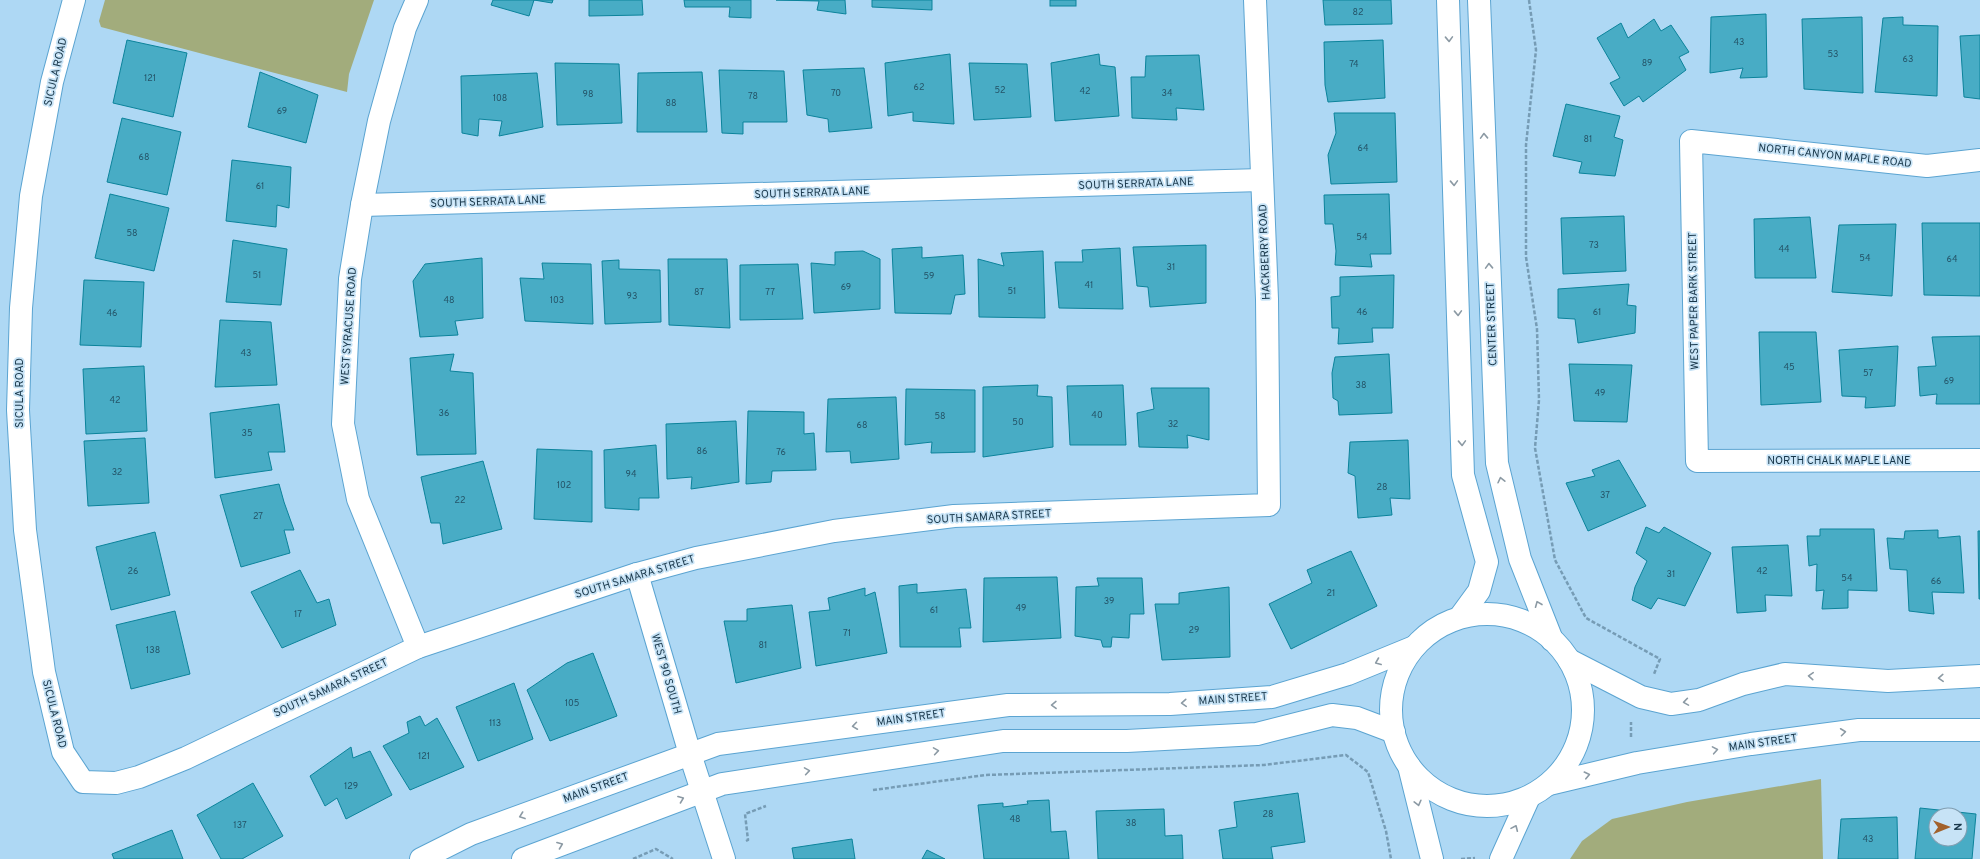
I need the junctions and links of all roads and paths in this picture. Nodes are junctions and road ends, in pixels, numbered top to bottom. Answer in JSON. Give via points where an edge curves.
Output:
{"nodes":[{"id":1,"x":74,"y":0,"type":"edge"},
{"id":2,"x":417,"y":0,"type":"edge"},
{"id":3,"x":1255,"y":0,"type":"edge"},
{"id":4,"x":1448,"y":0,"type":"edge"},
{"id":5,"x":1478,"y":0,"type":"edge"},
{"id":6,"x":1529,"y":0,"type":"edge"},
{"id":7,"x":1691,"y":141,"type":"joint"},
{"id":8,"x":1980,"y":160,"type":"edge"},
{"id":9,"x":1262,"y":180,"type":"junction"},
{"id":10,"x":362,"y":205,"type":"junction"},
{"id":11,"x":1980,"y":460,"type":"edge"},
{"id":12,"x":1697,"y":461,"type":"joint"},
{"id":13,"x":1269,"y":505,"type":"joint"},
{"id":14,"x":637,"y":574,"type":"junction"},
{"id":15,"x":1460,"y":617,"type":"junction"},
{"id":16,"x":1552,"y":640,"type":"junction"},
{"id":17,"x":418,"y":647,"type":"junction"},
{"id":18,"x":1414,"y":647,"type":"junction"},
{"id":19,"x":1568,"y":660,"type":"junction"},
{"id":20,"x":1653,"y":674,"type":"dead end"},
{"id":21,"x":1980,"y":676,"type":"edge"},
{"id":22,"x":1631,"y":718,"type":"dead end"},
{"id":23,"x":1980,"y":730,"type":"edge"},
{"id":24,"x":1394,"y":732,"type":"junction"},
{"id":25,"x":1630,"y":742,"type":"dead end"},
{"id":26,"x":1409,"y":765,"type":"junction"},
{"id":27,"x":696,"y":773,"type":"junction"},
{"id":28,"x":83,"y":782,"type":"joint"},
{"id":29,"x":1549,"y":784,"type":"junction"},
{"id":30,"x":868,"y":790,"type":"dead end"},
{"id":31,"x":1529,"y":797,"type":"junction"},
{"id":32,"x":769,"y":804,"type":"dead end"},
{"id":33,"x":723,"y":855,"type":"edge"},
{"id":34,"x":1476,"y":858,"type":"dead end"},
{"id":35,"x":420,"y":859,"type":"edge"},
{"id":36,"x":523,"y":859,"type":"edge"},
{"id":37,"x":633,"y":859,"type":"edge"},
{"id":38,"x":673,"y":859,"type":"edge"},
{"id":39,"x":1391,"y":859,"type":"edge"},
{"id":40,"x":1432,"y":859,"type":"edge"},
{"id":41,"x":1461,"y":859,"type":"edge"},
{"id":42,"x":1502,"y":859,"type":"edge"}],
"edges":[{"from":1,"to":28,"type":"street","name":"SICULA ROAD","via":[[52,82],[31,196],[22,308],[18,410],[25,530],[44,672],[63,752]]},
{"from":2,"to":10,"type":"street","name":"WEST SYRACUSE ROAD","via":[[405,28],[379,120]]},
{"from":3,"to":9,"type":"street","name":"HACKBERRY ROAD"},
{"from":4,"to":15,"type":"street","one_way":true,"via":[[1463,475],[1487,562],[1479,590]]},
{"from":16,"to":5,"type":"street","name":"CENTER STREET","one_way":true,"via":[[1520,559],[1497,463]]},
{"from":6,"to":20,"type":"path","via":[[1536,50],[1526,145],[1526,257],[1537,329],[1539,400],[1535,448],[1555,560],[1586,618],[1660,659]]},
{"from":7,"to":8,"type":"street","name":"NORTH CANYON MAPLE ROAD","via":[[1927,166]]},
{"from":7,"to":12,"type":"street","name":"WEST PAPER BARK STREET"},
{"from":9,"to":10,"type":"street","name":"SOUTH SERRATA LANE"},
{"from":9,"to":13,"type":"street","name":"HACKBERRY ROAD","via":[[1267,299]]},
{"from":10,"to":17,"type":"street","name":"WEST SYRACUSE ROAD","via":[[350,280],[343,424],[358,499]]},
{"from":11,"to":12,"type":"street","name":"NORTH CHALK MAPLE LANE"},
{"from":13,"to":14,"type":"street","name":"SOUTH SAMARA STREET","via":[[954,516],[827,533],[696,558]]},
{"from":14,"to":17,"type":"street","name":"SOUTH SAMARA STREET"},
{"from":14,"to":27,"type":"street","name":"WEST 90 SOUTH"},
{"from":15,"to":16,"type":"street","via":[[1488,614],[1514,618],[1540,629]]},
{"from":15,"to":18,"type":"street","via":[[1437,628]]},
{"from":16,"to":19,"type":"street"},
{"from":17,"to":28,"type":"street","name":"SOUTH SAMARA STREET","via":[[186,758],[139,777],[116,783]]},
{"from":18,"to":24,"type":"street","via":[[1398,673],[1391,702]]},
{"from":18,"to":27,"type":"street","name":"MAIN STREET","one_way":true,"via":[[1348,674],[1272,697],[1170,704],[1008,706],[718,744]]},
{"from":21,"to":19,"type":"street","one_way":true,"via":[[1888,681],[1785,674],[1743,684],[1699,700],[1671,704],[1641,697]]},
{"from":19,"to":29,"type":"street","via":[[1575,670],[1583,700],[1581,732],[1569,760]]},
{"from":22,"to":25,"type":"path"},
{"from":29,"to":23,"type":"street","name":"MAIN STREET","one_way":true,"via":[[1637,763],[1859,730]]},
{"from":24,"to":26,"type":"street","via":[[1403,757]]},
{"from":27,"to":24,"type":"street","name":"MAIN STREET","one_way":true,"via":[[722,784],[1004,741],[1127,740],[1257,734],[1332,715],[1357,718]]},
{"from":26,"to":31,"type":"street","via":[[1419,778],[1443,796],[1471,806],[1501,806]]},
{"from":26,"to":40,"type":"street","one_way":true},
{"from":27,"to":33,"type":"street","name":"WEST 90 SOUTH"},
{"from":27,"to":35,"type":"street","name":"MAIN STREET","one_way":true,"via":[[471,834]]},
{"from":36,"to":27,"type":"street","name":"MAIN STREET","one_way":true},
{"from":29,"to":31,"type":"street"},
{"from":30,"to":39,"type":"path","via":[[986,775],[1264,765],[1346,755],[1368,772],[1386,831]]},
{"from":42,"to":31,"type":"street","one_way":true},
{"from":32,"to":33,"type":"path","via":[[745,814],[748,840]]},
{"from":34,"to":41,"type":"path"},
{"from":37,"to":38,"type":"path","via":[[656,850]]}]}
